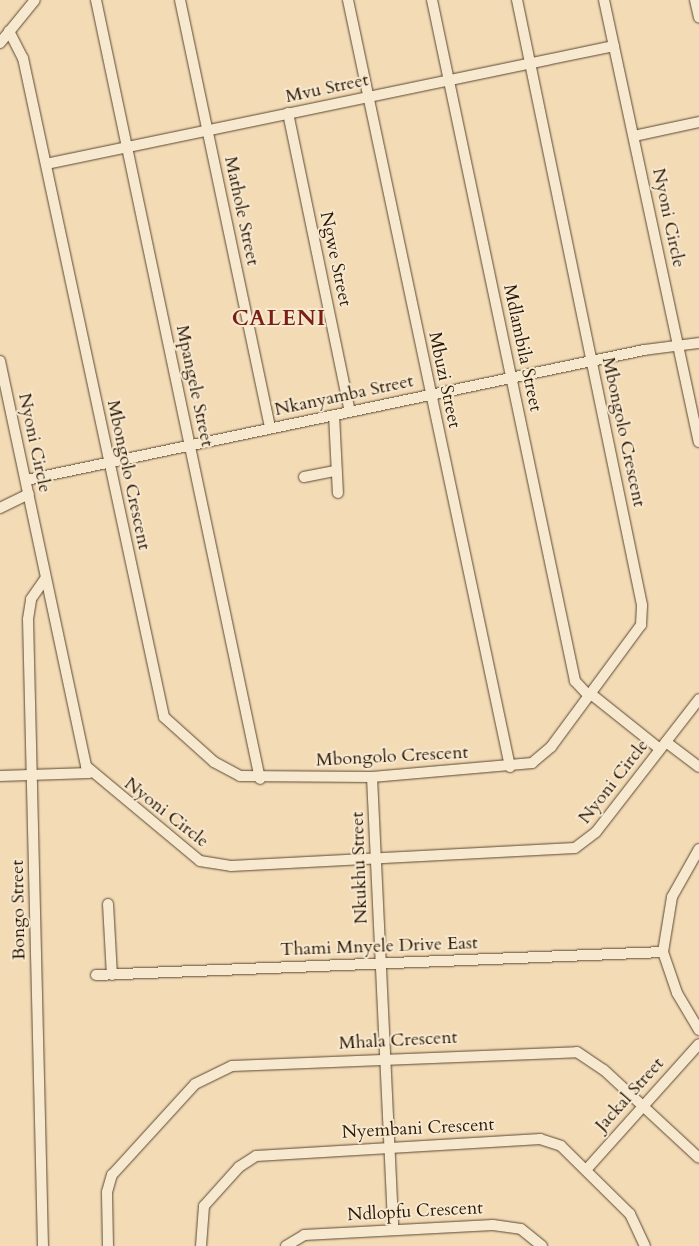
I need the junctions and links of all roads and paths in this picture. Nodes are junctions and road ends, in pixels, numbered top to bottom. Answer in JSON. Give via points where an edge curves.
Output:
{"nodes":[{"id":1,"x":35,"y":0,"type":"edge"},
{"id":2,"x":96,"y":0,"type":"edge"},
{"id":3,"x":180,"y":0,"type":"edge"},
{"id":4,"x":348,"y":0,"type":"edge"},
{"id":5,"x":432,"y":0,"type":"edge"},
{"id":6,"x":517,"y":0,"type":"edge"},
{"id":7,"x":604,"y":0,"type":"edge"},
{"id":8,"x":695,"y":0,"type":"edge"},
{"id":9,"x":699,"y":18,"type":"edge"},
{"id":10,"x":10,"y":31,"type":"junction"},
{"id":11,"x":0,"y":43,"type":"edge"},
{"id":12,"x":614,"y":46,"type":"junction"},
{"id":13,"x":530,"y":63,"type":"junction"},
{"id":14,"x":448,"y":79,"type":"junction"},
{"id":15,"x":368,"y":97,"type":"junction"},
{"id":16,"x":288,"y":114,"type":"junction"},
{"id":17,"x":699,"y":122,"type":"edge"},
{"id":18,"x":207,"y":130,"type":"junction"},
{"id":19,"x":634,"y":136,"type":"junction"},
{"id":20,"x":127,"y":148,"type":"junction"},
{"id":21,"x":46,"y":164,"type":"junction"},
{"id":22,"x":699,"y":343,"type":"edge"},
{"id":23,"x":678,"y":345,"type":"junction"},
{"id":24,"x":0,"y":360,"type":"edge"},
{"id":25,"x":591,"y":361,"type":"junction"},
{"id":26,"x":512,"y":378,"type":"junction"},
{"id":27,"x":431,"y":395,"type":"junction"},
{"id":28,"x":350,"y":412,"type":"junction"},
{"id":29,"x":334,"y":415,"type":"junction"},
{"id":30,"x":270,"y":428,"type":"junction"},
{"id":31,"x":699,"y":442,"type":"edge"},
{"id":32,"x":190,"y":446,"type":"junction"},
{"id":33,"x":109,"y":463,"type":"junction"},
{"id":34,"x":336,"y":471,"type":"junction"},
{"id":35,"x":304,"y":477,"type":"dead end"},
{"id":36,"x":26,"y":480,"type":"junction"},
{"id":37,"x":338,"y":493,"type":"dead end"},
{"id":38,"x":29,"y":494,"type":"junction"},
{"id":39,"x":0,"y":508,"type":"edge"},
{"id":40,"x":45,"y":579,"type":"junction"},
{"id":41,"x":578,"y":690,"type":"junction"},
{"id":42,"x":590,"y":695,"type":"junction"},
{"id":43,"x":699,"y":699,"type":"edge"},
{"id":44,"x":576,"y":714,"type":"junction"},
{"id":45,"x":663,"y":746,"type":"junction"},
{"id":46,"x":510,"y":767,"type":"junction"},
{"id":47,"x":699,"y":767,"type":"edge"},
{"id":48,"x":89,"y":773,"type":"junction"},
{"id":49,"x":33,"y":775,"type":"junction"},
{"id":50,"x":0,"y":776,"type":"edge"},
{"id":51,"x":372,"y":777,"type":"junction"},
{"id":52,"x":260,"y":779,"type":"junction"},
{"id":53,"x":699,"y":849,"type":"edge"},
{"id":54,"x":375,"y":856,"type":"junction"},
{"id":55,"x":108,"y":904,"type":"dead end"},
{"id":56,"x":663,"y":952,"type":"junction"},
{"id":57,"x":380,"y":962,"type":"junction"},
{"id":58,"x":96,"y":975,"type":"dead end"},
{"id":59,"x":112,"y":975,"type":"junction"},
{"id":60,"x":699,"y":1030,"type":"edge"},
{"id":61,"x":699,"y":1044,"type":"edge"},
{"id":62,"x":385,"y":1058,"type":"junction"},
{"id":63,"x":642,"y":1105,"type":"junction"},
{"id":64,"x":389,"y":1147,"type":"junction"},
{"id":65,"x":699,"y":1158,"type":"edge"},
{"id":66,"x":586,"y":1170,"type":"junction"},
{"id":67,"x":393,"y":1228,"type":"junction"},
{"id":68,"x":43,"y":1246,"type":"edge"},
{"id":69,"x":108,"y":1246,"type":"edge"},
{"id":70,"x":201,"y":1246,"type":"edge"},
{"id":71,"x":286,"y":1246,"type":"edge"},
{"id":72,"x":542,"y":1246,"type":"edge"},
{"id":73,"x":645,"y":1246,"type":"edge"}],
"edges":[{"from":1,"to":10,"type":"street"},
{"from":2,"to":20,"type":"street","name":"Mpangele Street"},
{"from":3,"to":18,"type":"street","name":"Mathole Street"},
{"from":4,"to":15,"type":"street","name":"Mbuzi Street"},
{"from":5,"to":14,"type":"street","name":"Mdlambila Street"},
{"from":6,"to":13,"type":"street","name":"Mbongolo Crescent"},
{"from":7,"to":12,"type":"street","name":"Nyoni Circle"},
{"from":8,"to":9,"type":"street"},
{"from":10,"to":11,"type":"street"},
{"from":10,"to":21,"type":"street","name":"Mbongolo Crescent","via":[[23,58]]},
{"from":12,"to":13,"type":"street","name":"Mvu Street"},
{"from":12,"to":19,"type":"street","name":"Nyoni Circle"},
{"from":13,"to":14,"type":"street","name":"Mvu Street"},
{"from":13,"to":25,"type":"street","name":"Mbongolo Crescent"},
{"from":14,"to":15,"type":"street","name":"Mvu Street"},
{"from":14,"to":26,"type":"street","name":"Mdlambila Street"},
{"from":15,"to":16,"type":"street","name":"Mvu Street"},
{"from":15,"to":27,"type":"street","name":"Mbuzi Street"},
{"from":16,"to":18,"type":"street","name":"Mvu Street"},
{"from":16,"to":28,"type":"street","name":"Ngwe Street"},
{"from":17,"to":19,"type":"street"},
{"from":18,"to":20,"type":"street","name":"Mvu Street"},
{"from":18,"to":30,"type":"street","name":"Mathole Street"},
{"from":19,"to":23,"type":"street","name":"Nyoni Circle"},
{"from":20,"to":21,"type":"street","name":"Mvu Street"},
{"from":20,"to":32,"type":"street","name":"Mpangele Street"},
{"from":21,"to":33,"type":"street","name":"Mbongolo Crescent"},
{"from":22,"to":23,"type":"street","name":"Nkanyamba Street"},
{"from":23,"to":25,"type":"street","name":"Nkanyamba Street"},
{"from":23,"to":31,"type":"street","name":"Nyoni Circle"},
{"from":24,"to":36,"type":"street","name":"Nyoni Circle"},
{"from":25,"to":26,"type":"street","name":"Nkanyamba Street"},
{"from":25,"to":42,"type":"street","name":"Mbongolo Crescent","via":[[643,618],[634,637]]},
{"from":26,"to":27,"type":"street","name":"Nkanyamba Street"},
{"from":26,"to":41,"type":"street","name":"Mdlambila Street"},
{"from":27,"to":28,"type":"street","name":"Nkanyamba Street"},
{"from":27,"to":46,"type":"street","name":"Mbuzi Street"},
{"from":28,"to":29,"type":"street","name":"Nkanyamba Street"},
{"from":29,"to":30,"type":"street","name":"Nkanyamba Street"},
{"from":29,"to":34,"type":"street"},
{"from":30,"to":32,"type":"street","name":"Nkanyamba Street"},
{"from":32,"to":33,"type":"street","name":"Nkanyamba Street"},
{"from":32,"to":52,"type":"street","name":"Mpangele Street"},
{"from":33,"to":36,"type":"street","name":"Nkanyamba Street"},
{"from":33,"to":52,"type":"street","name":"Mbongolo Crescent","via":[[164,717],[223,769]]},
{"from":34,"to":35,"type":"street"},
{"from":34,"to":37,"type":"street"},
{"from":36,"to":38,"type":"street","name":"Nyoni Circle"},
{"from":38,"to":39,"type":"street"},
{"from":38,"to":40,"type":"street","name":"Nyoni Circle"},
{"from":40,"to":48,"type":"street","name":"Nyoni Circle","via":[[80,747]]},
{"from":40,"to":49,"type":"street","name":"Bongo Street","via":[[31,599],[28,620]]},
{"from":41,"to":42,"type":"street"},
{"from":41,"to":44,"type":"street","name":"Mdlambila Street"},
{"from":42,"to":44,"type":"street","name":"Mbongolo Crescent"},
{"from":42,"to":45,"type":"street"},
{"from":43,"to":45,"type":"street","name":"Nyoni Circle"},
{"from":44,"to":46,"type":"street","name":"Mbongolo Crescent","via":[[538,759]]},
{"from":45,"to":47,"type":"street"},
{"from":45,"to":54,"type":"street","name":"Nyoni Circle","via":[[596,832],[575,848]]},
{"from":46,"to":51,"type":"street","name":"Mbongolo Crescent"},
{"from":48,"to":49,"type":"street"},
{"from":48,"to":54,"type":"street","name":"Nyoni Circle","via":[[207,864],[231,866]]},
{"from":49,"to":50,"type":"street"},
{"from":49,"to":68,"type":"street","name":"Bongo Street"},
{"from":51,"to":52,"type":"street","name":"Mbongolo Crescent"},
{"from":51,"to":54,"type":"street","name":"Nkukhu Street"},
{"from":53,"to":56,"type":"street","via":[[672,897]]},
{"from":54,"to":57,"type":"street","name":"Nkukhu Street"},
{"from":55,"to":59,"type":"street"},
{"from":56,"to":57,"type":"street","name":"Thami Mnyele Drive East"},
{"from":56,"to":60,"type":"street","via":[[676,993]]},
{"from":57,"to":59,"type":"street","name":"Thami Mnyele Drive East"},
{"from":57,"to":62,"type":"street","name":"Nkukhu Street"},
{"from":58,"to":59,"type":"street","name":"Thami Mnyele Drive East"},
{"from":61,"to":63,"type":"street","name":"Jackal Street"},
{"from":62,"to":63,"type":"street","name":"Mhala Crescent","via":[[577,1052],[592,1060]]},
{"from":62,"to":64,"type":"street","name":"Nkukhu Street"},
{"from":62,"to":69,"type":"street","name":"Mhala Crescent","via":[[232,1066],[211,1072],[132,1152],[108,1183]]},
{"from":63,"to":65,"type":"street","name":"Mhala Crescent"},
{"from":63,"to":66,"type":"street","name":"Jackal Street"},
{"from":64,"to":66,"type":"street","name":"Nyembani Crescent","via":[[540,1139],[561,1146]]},
{"from":64,"to":67,"type":"street","name":"Nkukhu Street"},
{"from":64,"to":70,"type":"street","name":"Nyembani Crescent","via":[[265,1154],[250,1159],[204,1206]]},
{"from":66,"to":73,"type":"street","name":"Nyembani Crescent","via":[[636,1221]]},
{"from":67,"to":71,"type":"street","name":"Ndlopfu Crescent","via":[[304,1235]]},
{"from":67,"to":72,"type":"street","name":"Ndlopfu Crescent","via":[[509,1225],[527,1232]]}]}
